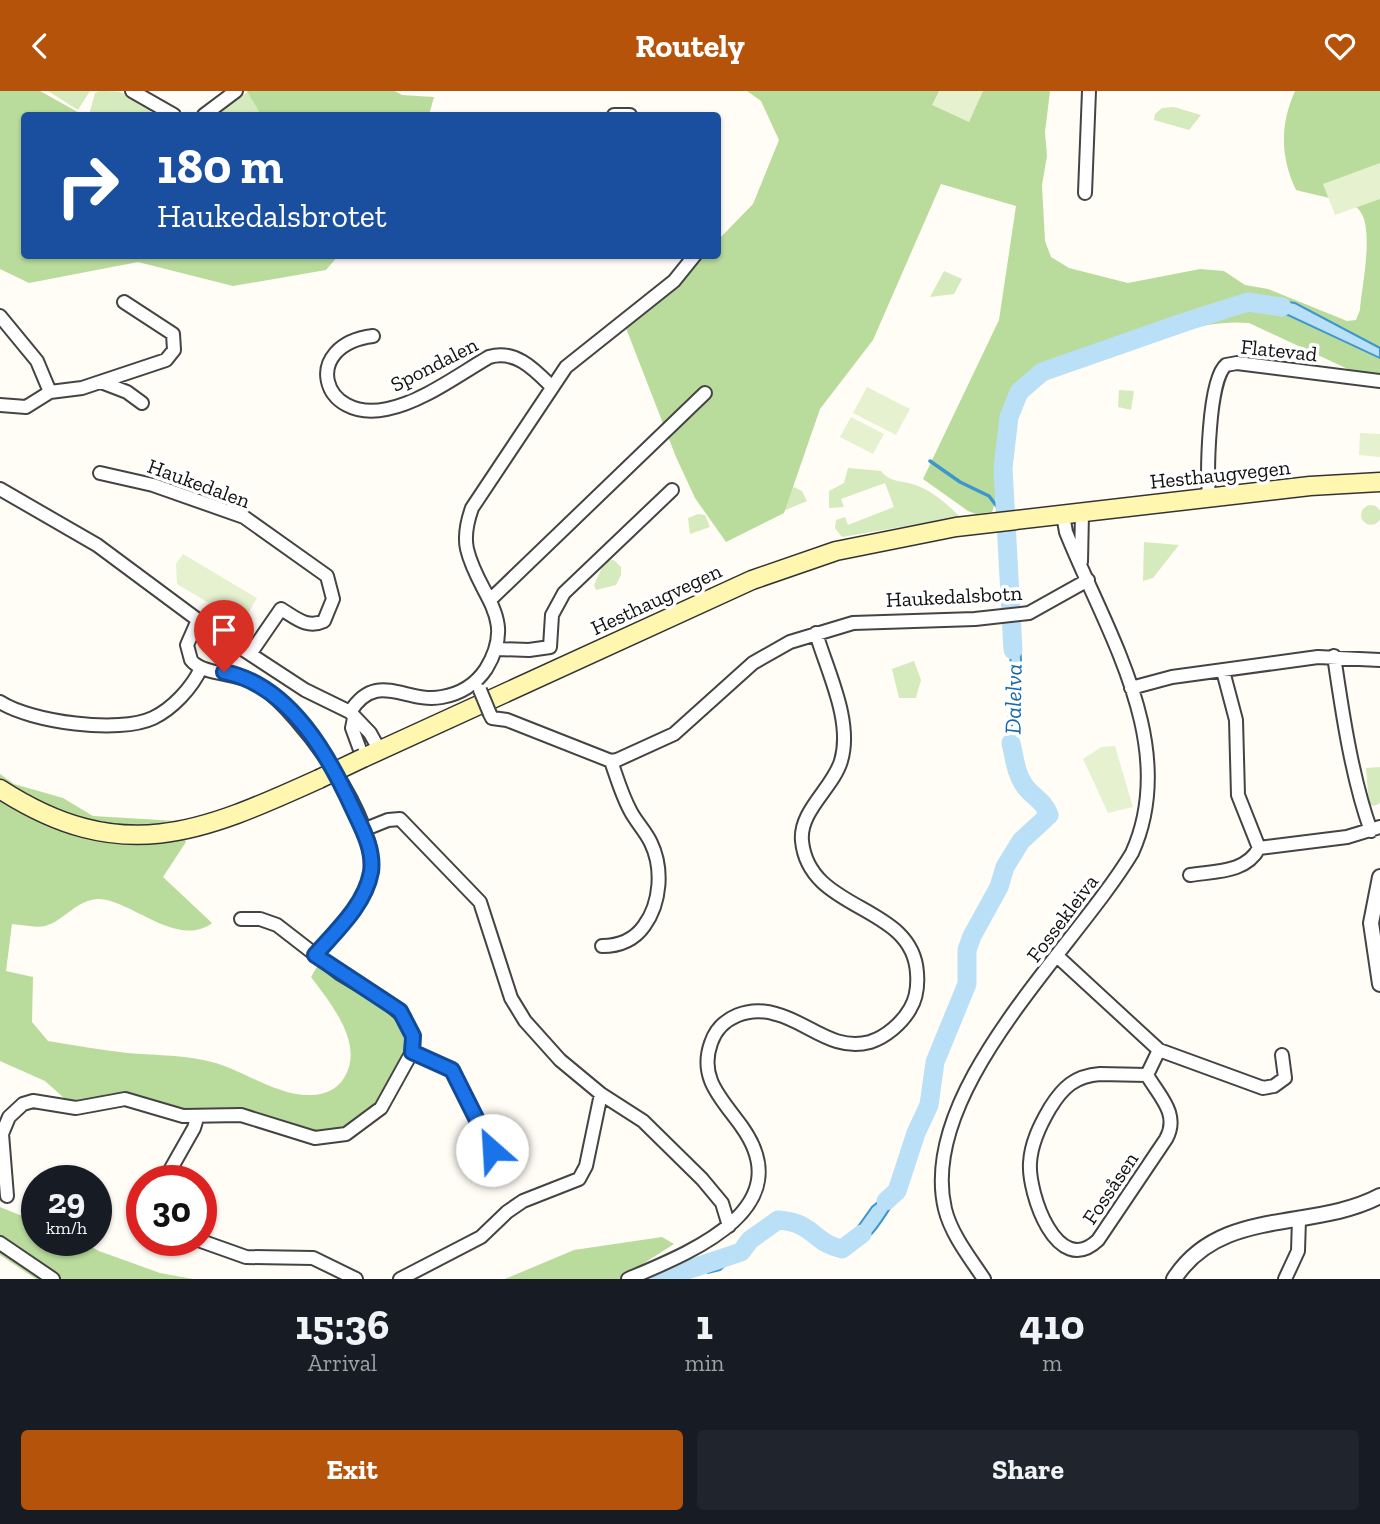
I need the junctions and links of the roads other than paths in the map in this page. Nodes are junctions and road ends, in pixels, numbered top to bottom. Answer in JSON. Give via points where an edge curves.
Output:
{"nodes":[{"id":1,"x":132,"y":91,"type":"edge"},
{"id":2,"x":236,"y":91,"type":"edge"},
{"id":3,"x":1088,"y":91,"type":"edge"},
{"id":4,"x":155,"y":111,"type":"edge"},
{"id":5,"x":208,"y":112,"type":"edge"},
{"id":6,"x":1085,"y":193,"type":"dead end"},
{"id":7,"x":692,"y":259,"type":"edge"},
{"id":8,"x":124,"y":302,"type":"dead end"},
{"id":9,"x":0,"y":316,"type":"edge"},
{"id":10,"x":373,"y":336,"type":"dead end"},
{"id":11,"x":1380,"y":381,"type":"edge"},
{"id":12,"x":101,"y":382,"type":"junction"},
{"id":13,"x":551,"y":386,"type":"junction"},
{"id":14,"x":50,"y":393,"type":"junction"},
{"id":15,"x":705,"y":393,"type":"dead end"},
{"id":16,"x":142,"y":403,"type":"dead end"},
{"id":17,"x":0,"y":405,"type":"edge"},
{"id":18,"x":100,"y":473,"type":"dead end"},
{"id":19,"x":1380,"y":482,"type":"edge"},
{"id":20,"x":0,"y":489,"type":"edge"},
{"id":21,"x":672,"y":490,"type":"dead end"},
{"id":22,"x":1209,"y":498,"type":"junction"},
{"id":23,"x":1082,"y":513,"type":"junction"},
{"id":24,"x":1063,"y":515,"type":"junction"},
{"id":25,"x":1081,"y":562,"type":"junction"},
{"id":26,"x":1088,"y":580,"type":"junction"},
{"id":27,"x":491,"y":599,"type":"junction"},
{"id":28,"x":198,"y":620,"type":"junction"},
{"id":29,"x":816,"y":633,"type":"junction"},
{"id":30,"x":497,"y":649,"type":"junction"},
{"id":31,"x":250,"y":654,"type":"junction"},
{"id":32,"x":1334,"y":656,"type":"junction"},
{"id":33,"x":1380,"y":660,"type":"edge"},
{"id":34,"x":201,"y":668,"type":"junction"},
{"id":35,"x":1223,"y":671,"type":"junction"},
{"id":36,"x":478,"y":686,"type":"junction"},
{"id":37,"x":1131,"y":688,"type":"junction"},
{"id":38,"x":0,"y":702,"type":"edge"},
{"id":39,"x":352,"y":715,"type":"junction"},
{"id":40,"x":380,"y":751,"type":"junction"},
{"id":41,"x":363,"y":758,"type":"junction"},
{"id":42,"x":611,"y":761,"type":"junction"},
{"id":43,"x":0,"y":789,"type":"edge"},
{"id":44,"x":363,"y":829,"type":"junction"},
{"id":45,"x":1376,"y":829,"type":"edge"},
{"id":46,"x":1259,"y":848,"type":"junction"},
{"id":47,"x":1190,"y":874,"type":"dead end"},
{"id":48,"x":1380,"y":877,"type":"edge"},
{"id":49,"x":241,"y":919,"type":"dead end"},
{"id":50,"x":602,"y":946,"type":"dead end"},
{"id":51,"x":315,"y":955,"type":"junction"},
{"id":52,"x":1057,"y":956,"type":"junction"},
{"id":53,"x":1380,"y":984,"type":"edge"},
{"id":54,"x":1159,"y":1050,"type":"junction"},
{"id":55,"x":412,"y":1052,"type":"junction"},
{"id":56,"x":1282,"y":1055,"type":"dead end"},
{"id":57,"x":1147,"y":1075,"type":"junction"},
{"id":58,"x":601,"y":1094,"type":"junction"},
{"id":59,"x":197,"y":1118,"type":"junction"},
{"id":60,"x":499,"y":1162,"type":"dead end"},
{"id":61,"x":173,"y":1165,"type":"edge"},
{"id":62,"x":7,"y":1196,"type":"dead end"},
{"id":63,"x":1380,"y":1196,"type":"edge"},
{"id":64,"x":1298,"y":1219,"type":"junction"},
{"id":65,"x":729,"y":1226,"type":"junction"},
{"id":66,"x":0,"y":1243,"type":"edge"},
{"id":67,"x":217,"y":1247,"type":"edge"},
{"id":68,"x":54,"y":1279,"type":"edge"},
{"id":69,"x":356,"y":1279,"type":"edge"},
{"id":70,"x":400,"y":1279,"type":"edge"},
{"id":71,"x":628,"y":1279,"type":"edge"},
{"id":72,"x":984,"y":1279,"type":"edge"},
{"id":73,"x":1174,"y":1279,"type":"edge"},
{"id":74,"x":1285,"y":1279,"type":"edge"}],
"edges":[{"from":1,"to":4,"type":"street"},
{"from":2,"to":5,"type":"street"},
{"from":3,"to":6,"type":"street"},
{"from":7,"to":13,"type":"street","via":[[674,281],[581,352]]},
{"from":8,"to":12,"type":"street","via":[[169,328],[175,338],[174,350],[160,363]]},
{"from":9,"to":14,"type":"street","via":[[37,361]]},
{"from":10,"to":13,"type":"street","name":"Spondalen","via":[[343,346],[330,357],[329,387],[348,407],[373,411],[397,406],[500,354],[525,363]]},
{"from":11,"to":22,"type":"street","name":"Flatevad","via":[[1226,365],[1217,377]]},
{"from":12,"to":14,"type":"street"},
{"from":12,"to":16,"type":"street"},
{"from":13,"to":27,"type":"street","via":[[468,519],[467,551]]},
{"from":14,"to":17,"type":"street","via":[[26,407]]},
{"from":15,"to":27,"type":"street"},
{"from":18,"to":31,"type":"street","name":"Haukedalen","via":[[153,485],[244,517],[327,576],[333,599],[324,621],[304,623],[281,608]]},
{"from":19,"to":22,"type":"main road","name":"Hesthaugvegen"},
{"from":20,"to":28,"type":"street","via":[[97,545]]},
{"from":21,"to":30,"type":"street","via":[[564,593],[552,615],[550,647]]},
{"from":22,"to":23,"type":"main road","name":"Hesthaugvegen"},
{"from":23,"to":24,"type":"main road","name":"Hesthaugvegen"},
{"from":23,"to":25,"type":"street","name":"Fossekleiva"},
{"from":24,"to":25,"type":"street","name":"Fossekleiva"},
{"from":24,"to":40,"type":"main road","name":"Hesthaugvegen","via":[[883,539],[792,565]]},
{"from":25,"to":26,"type":"street","name":"Fossekleiva"},
{"from":26,"to":29,"type":"street","name":"Haukedalsbotn","via":[[1040,609],[1020,614],[871,620]]},
{"from":26,"to":37,"type":"street","name":"Fossekleiva"},
{"from":27,"to":30,"type":"street","via":[[499,625]]},
{"from":28,"to":31,"type":"street"},
{"from":28,"to":34,"type":"street","via":[[187,650]]},
{"from":29,"to":42,"type":"street","name":"Haukedalsbotn","via":[[752,663],[674,734]]},
{"from":29,"to":65,"type":"street","via":[[841,716],[843,749],[837,771],[814,805],[801,840],[824,886],[886,922],[907,940],[917,967],[917,993],[907,1015],[892,1031],[869,1042],[832,1040],[764,1011],[740,1014],[721,1025],[708,1054],[710,1081],[753,1143],[759,1174],[750,1205]]},
{"from":30,"to":36,"type":"street"},
{"from":31,"to":39,"type":"street"},
{"from":32,"to":33,"type":"street"},
{"from":32,"to":35,"type":"street"},
{"from":32,"to":45,"type":"street","via":[[1343,716]]},
{"from":34,"to":38,"type":"street","via":[[187,690],[141,722],[63,721],[15,711]]},
{"from":34,"to":44,"type":"street","via":[[249,679],[287,709],[330,761]]},
{"from":35,"to":37,"type":"street"},
{"from":35,"to":46,"type":"street","via":[[1236,720],[1238,795]]},
{"from":36,"to":39,"type":"street","via":[[437,698],[376,690],[359,700]]},
{"from":36,"to":42,"type":"street","bridge":true,"via":[[492,718]]},
{"from":37,"to":52,"type":"street","name":"Fossekleiva","via":[[1148,761],[1144,818],[1124,865]]},
{"from":39,"to":40,"type":"street"},
{"from":39,"to":41,"type":"street"},
{"from":40,"to":41,"type":"main road","name":"Hesthaugvegen"},
{"from":41,"to":43,"type":"main road","name":"Hesthaugvegen","bridge":true,"via":[[209,825],[140,835],[65,821]]},
{"from":42,"to":50,"type":"street","via":[[627,804],[651,842],[659,876],[641,930],[626,941]]},
{"from":44,"to":51,"type":"street","via":[[372,860],[369,881],[357,905]]},
{"from":44,"to":58,"type":"street","via":[[400,819],[473,894],[485,915],[517,1009],[560,1061]]},
{"from":45,"to":46,"type":"street"},
{"from":46,"to":47,"type":"street","via":[[1236,868]]},
{"from":48,"to":53,"type":"street","via":[[1371,923]]},
{"from":49,"to":51,"type":"street","via":[[269,921]]},
{"from":51,"to":55,"type":"street","via":[[400,1011],[413,1036]]},
{"from":52,"to":54,"type":"street"},
{"from":52,"to":72,"type":"street","name":"Fossekleiva","via":[[979,1062],[948,1145],[943,1192],[947,1218]]},
{"from":54,"to":56,"type":"street","via":[[1263,1088],[1285,1078]]},
{"from":54,"to":57,"type":"street"},
{"from":55,"to":59,"type":"street","via":[[381,1108],[346,1134],[304,1137],[230,1114]]},
{"from":55,"to":60,"type":"street","via":[[452,1070]]},
{"from":57,"to":57,"type":"street","name":"Fossåsen","via":[[1170,1114],[1169,1134],[1098,1240],[1084,1252],[1067,1250],[1049,1234],[1031,1186],[1031,1153],[1038,1130],[1075,1079],[1100,1074]]},
{"from":58,"to":65,"type":"street","via":[[643,1121],[702,1179],[722,1203]]},
{"from":58,"to":70,"type":"street","via":[[586,1167],[579,1178],[519,1203],[481,1237]]},
{"from":59,"to":61,"type":"street"},
{"from":59,"to":62,"type":"street","via":[[125,1099],[76,1108],[23,1104],[9,1117],[2,1134]]},
{"from":63,"to":64,"type":"street","via":[[1343,1211]]},
{"from":64,"to":73,"type":"street","via":[[1231,1232],[1200,1249]]},
{"from":64,"to":74,"type":"street","via":[[1298,1251]]},
{"from":65,"to":71,"type":"street"},
{"from":66,"to":68,"type":"street"},
{"from":67,"to":69,"type":"street","via":[[246,1258],[313,1258]]}]}
